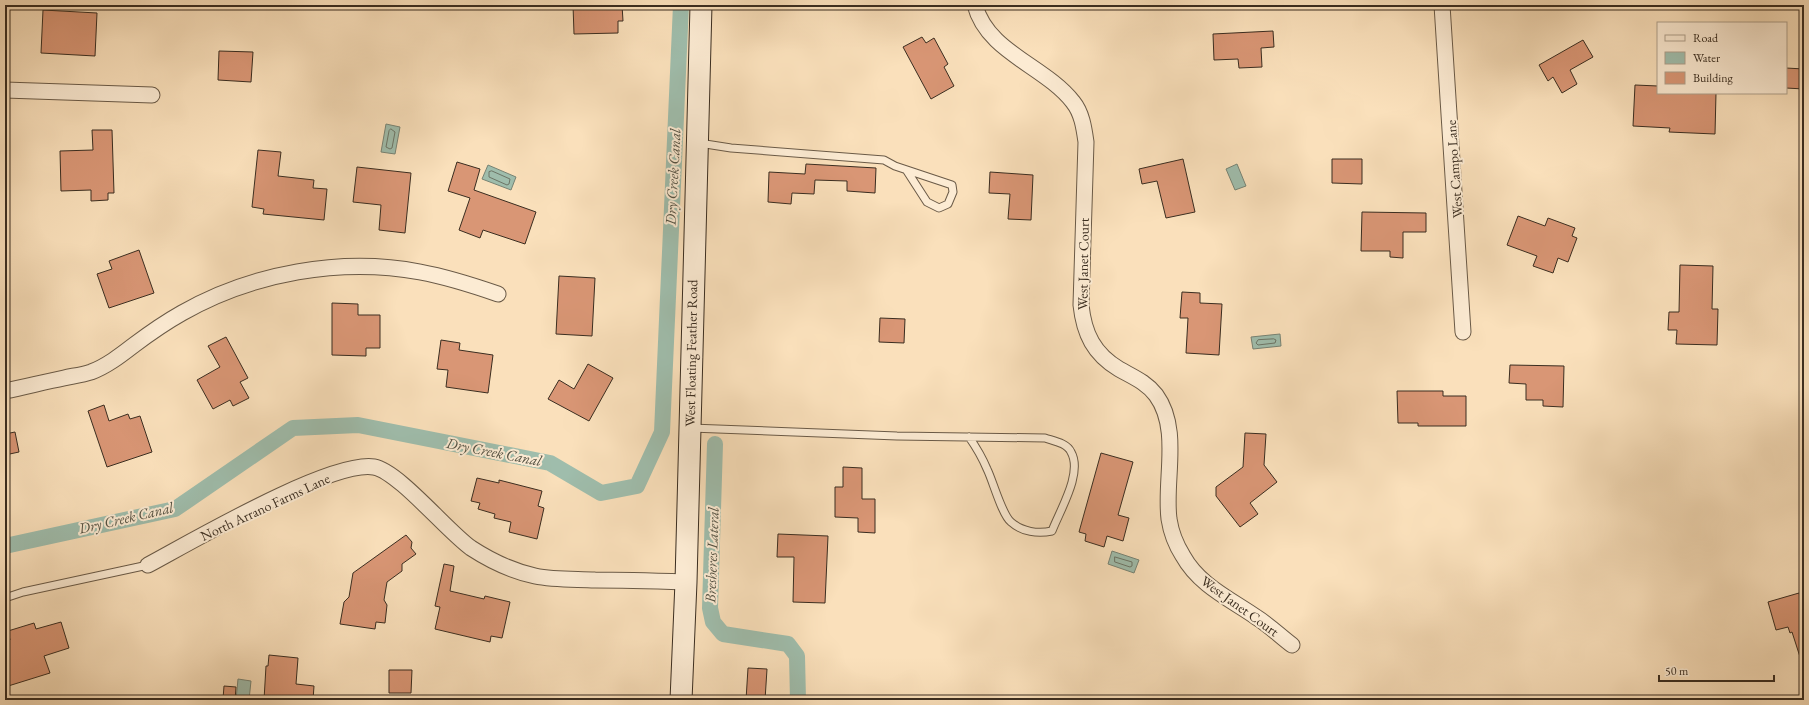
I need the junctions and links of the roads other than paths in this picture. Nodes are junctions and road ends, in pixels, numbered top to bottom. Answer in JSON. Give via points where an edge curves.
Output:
{"nodes":[{"id":1,"x":701,"y":5,"type":"edge"},
{"id":2,"x":975,"y":5,"type":"edge"},
{"id":3,"x":1442,"y":5,"type":"edge"},
{"id":4,"x":5,"y":90,"type":"edge"},
{"id":5,"x":152,"y":95,"type":"dead end"},
{"id":6,"x":697,"y":143,"type":"junction"},
{"id":7,"x":907,"y":170,"type":"junction"},
{"id":8,"x":498,"y":294,"type":"dead end"},
{"id":9,"x":1463,"y":332,"type":"dead end"},
{"id":10,"x":5,"y":391,"type":"edge"},
{"id":11,"x":689,"y":428,"type":"junction"},
{"id":12,"x":969,"y":437,"type":"junction"},
{"id":13,"x":148,"y":565,"type":"joint"},
{"id":14,"x":686,"y":582,"type":"junction"},
{"id":15,"x":5,"y":598,"type":"edge"},
{"id":16,"x":1292,"y":646,"type":"dead end"},
{"id":17,"x":681,"y":700,"type":"edge"}],
"edges":[{"from":1,"to":6,"type":"main road","name":"West Floating Feather Road"},
{"from":2,"to":16,"type":"street","name":"West Janet Court","via":[[985,28],[1001,44],[1058,85],[1074,103],[1084,124],[1086,142],[1081,305],[1083,323],[1090,340],[1103,358],[1140,380],[1156,395],[1166,414],[1169,433],[1169,520],[1174,539],[1195,573]]},
{"from":3,"to":9,"type":"street","name":"West Campo Lane"},
{"from":4,"to":5,"type":"street"},
{"from":6,"to":7,"type":"lane","via":[[884,160]]},
{"from":6,"to":11,"type":"main road","name":"West Floating Feather Road"},
{"from":7,"to":7,"type":"lane","via":[[952,185],[953,192],[948,204],[939,208],[927,202]]},
{"from":8,"to":10,"type":"street","via":[[450,278],[400,269],[336,268],[278,276],[212,298],[184,312],[112,361],[91,372]]},
{"from":11,"to":12,"type":"lane"},
{"from":11,"to":14,"type":"main road","name":"West Floating Feather Road"},
{"from":12,"to":12,"type":"lane","via":[[1045,438],[1063,444],[1071,452],[1074,464],[1073,480],[1052,531],[1032,532],[1010,522],[980,452]]},
{"from":13,"to":14,"type":"street","name":"North Arrano Farms Lane","via":[[218,527],[325,476],[355,467],[375,467],[387,473],[470,547],[513,570],[564,579]]},
{"from":13,"to":15,"type":"lane"},
{"from":14,"to":17,"type":"main road","name":"West Floating Feather Road"}]}
